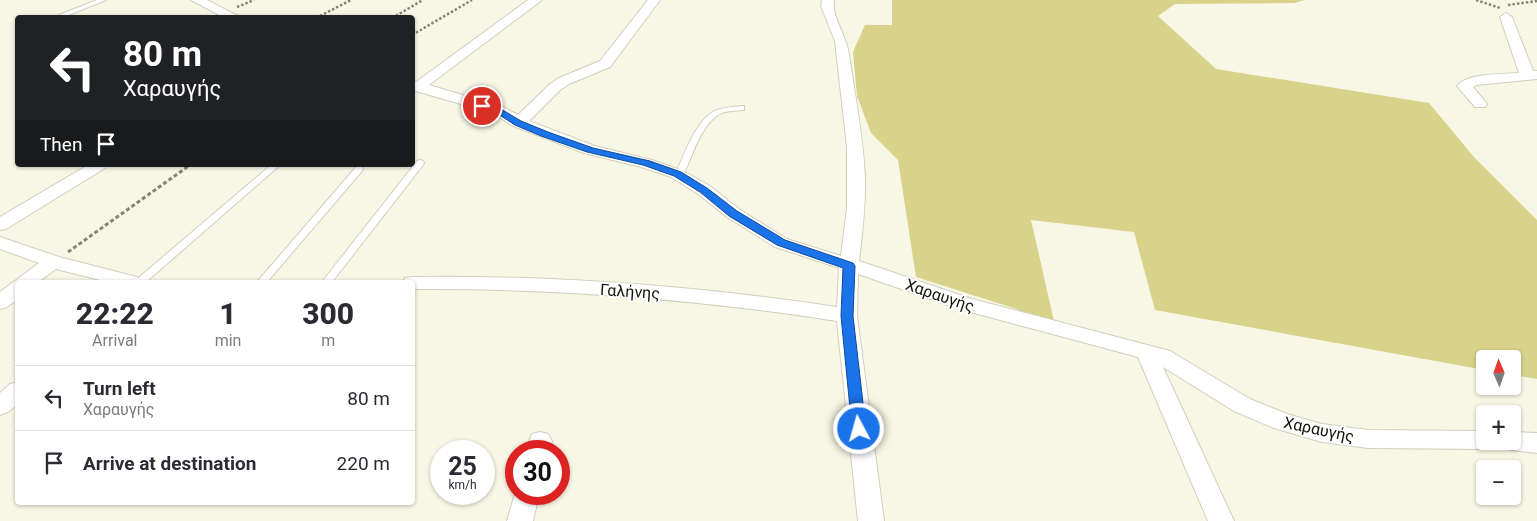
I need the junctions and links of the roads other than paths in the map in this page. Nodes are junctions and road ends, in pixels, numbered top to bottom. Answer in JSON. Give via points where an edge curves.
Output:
{"nodes":[{"id":1,"x":104,"y":0,"type":"edge"},
{"id":2,"x":197,"y":0,"type":"edge"},
{"id":3,"x":536,"y":0,"type":"edge"},
{"id":4,"x":654,"y":0,"type":"edge"},
{"id":5,"x":828,"y":0,"type":"edge"},
{"id":6,"x":1502,"y":11,"type":"road end"},
{"id":7,"x":62,"y":15,"type":"edge"},
{"id":8,"x":230,"y":15,"type":"edge"},
{"id":9,"x":1532,"y":75,"type":"edge"},
{"id":10,"x":415,"y":86,"type":"edge"},
{"id":11,"x":1480,"y":104,"type":"dead end"},
{"id":12,"x":741,"y":108,"type":"dead end"},
{"id":13,"x":518,"y":123,"type":"junction"},
{"id":14,"x":420,"y":162,"type":"dead end"},
{"id":15,"x":96,"y":167,"type":"edge"},
{"id":16,"x":274,"y":167,"type":"edge"},
{"id":17,"x":358,"y":169,"type":"dead end"},
{"id":18,"x":679,"y":175,"type":"junction"},
{"id":19,"x":0,"y":225,"type":"edge"},
{"id":20,"x":0,"y":243,"type":"edge"},
{"id":21,"x":53,"y":262,"type":"junction"},
{"id":22,"x":849,"y":266,"type":"junction"},
{"id":23,"x":29,"y":280,"type":"edge"},
{"id":24,"x":122,"y":280,"type":"edge"},
{"id":25,"x":142,"y":280,"type":"edge"},
{"id":26,"x":264,"y":280,"type":"edge"},
{"id":27,"x":329,"y":280,"type":"edge"},
{"id":28,"x":415,"y":283,"type":"edge"},
{"id":29,"x":15,"y":291,"type":"edge"},
{"id":30,"x":0,"y":302,"type":"edge"},
{"id":31,"x":847,"y":316,"type":"junction"},
{"id":32,"x":1146,"y":352,"type":"junction"},
{"id":33,"x":15,"y":393,"type":"edge"},
{"id":34,"x":0,"y":406,"type":"edge"},
{"id":35,"x":1476,"y":440,"type":"edge"},
{"id":36,"x":1521,"y":442,"type":"edge"},
{"id":37,"x":1537,"y":443,"type":"edge"},
{"id":38,"x":524,"y":505,"type":"edge"},
{"id":39,"x":520,"y":521,"type":"edge"},
{"id":40,"x":871,"y":521,"type":"edge"},
{"id":41,"x":1221,"y":521,"type":"edge"}],
"edges":[{"from":1,"to":7,"type":"lane"},
{"from":2,"to":8,"type":"street"},
{"from":3,"to":10,"type":"street"},
{"from":4,"to":13,"type":"street","via":[[605,64],[555,87]]},
{"from":5,"to":22,"type":"street","via":[[831,20],[840,41],[856,155],[856,208]]},
{"from":6,"to":9,"type":"street"},
{"from":9,"to":11,"type":"street","via":[[1473,81],[1464,86]]},
{"from":10,"to":13,"type":"street","name":"Χαραυγής","via":[[498,110]]},
{"from":12,"to":18,"type":"lane","via":[[717,112],[710,118]]},
{"from":13,"to":18,"type":"street","name":"Χαραυγής","via":[[590,150],[646,163]]},
{"from":14,"to":27,"type":"lane"},
{"from":15,"to":19,"type":"street"},
{"from":16,"to":25,"type":"lane"},
{"from":17,"to":26,"type":"lane"},
{"from":18,"to":22,"type":"street","name":"Χαραυγής","via":[[781,243]]},
{"from":20,"to":21,"type":"street"},
{"from":21,"to":23,"type":"street"},
{"from":21,"to":24,"type":"street"},
{"from":22,"to":31,"type":"street"},
{"from":22,"to":32,"type":"street","name":"Χαραυγής","via":[[966,304]]},
{"from":28,"to":31,"type":"street","name":"Γαλήνης","via":[[477,282],[691,295]]},
{"from":29,"to":30,"type":"street"},
{"from":31,"to":40,"type":"street"},
{"from":32,"to":35,"type":"street","name":"Χαραυγής","via":[[1162,356],[1242,405],[1282,422],[1322,433],[1368,439]]},
{"from":32,"to":41,"type":"street"},
{"from":33,"to":34,"type":"street"},
{"from":36,"to":37,"type":"street"},
{"from":38,"to":39,"type":"street"}]}
